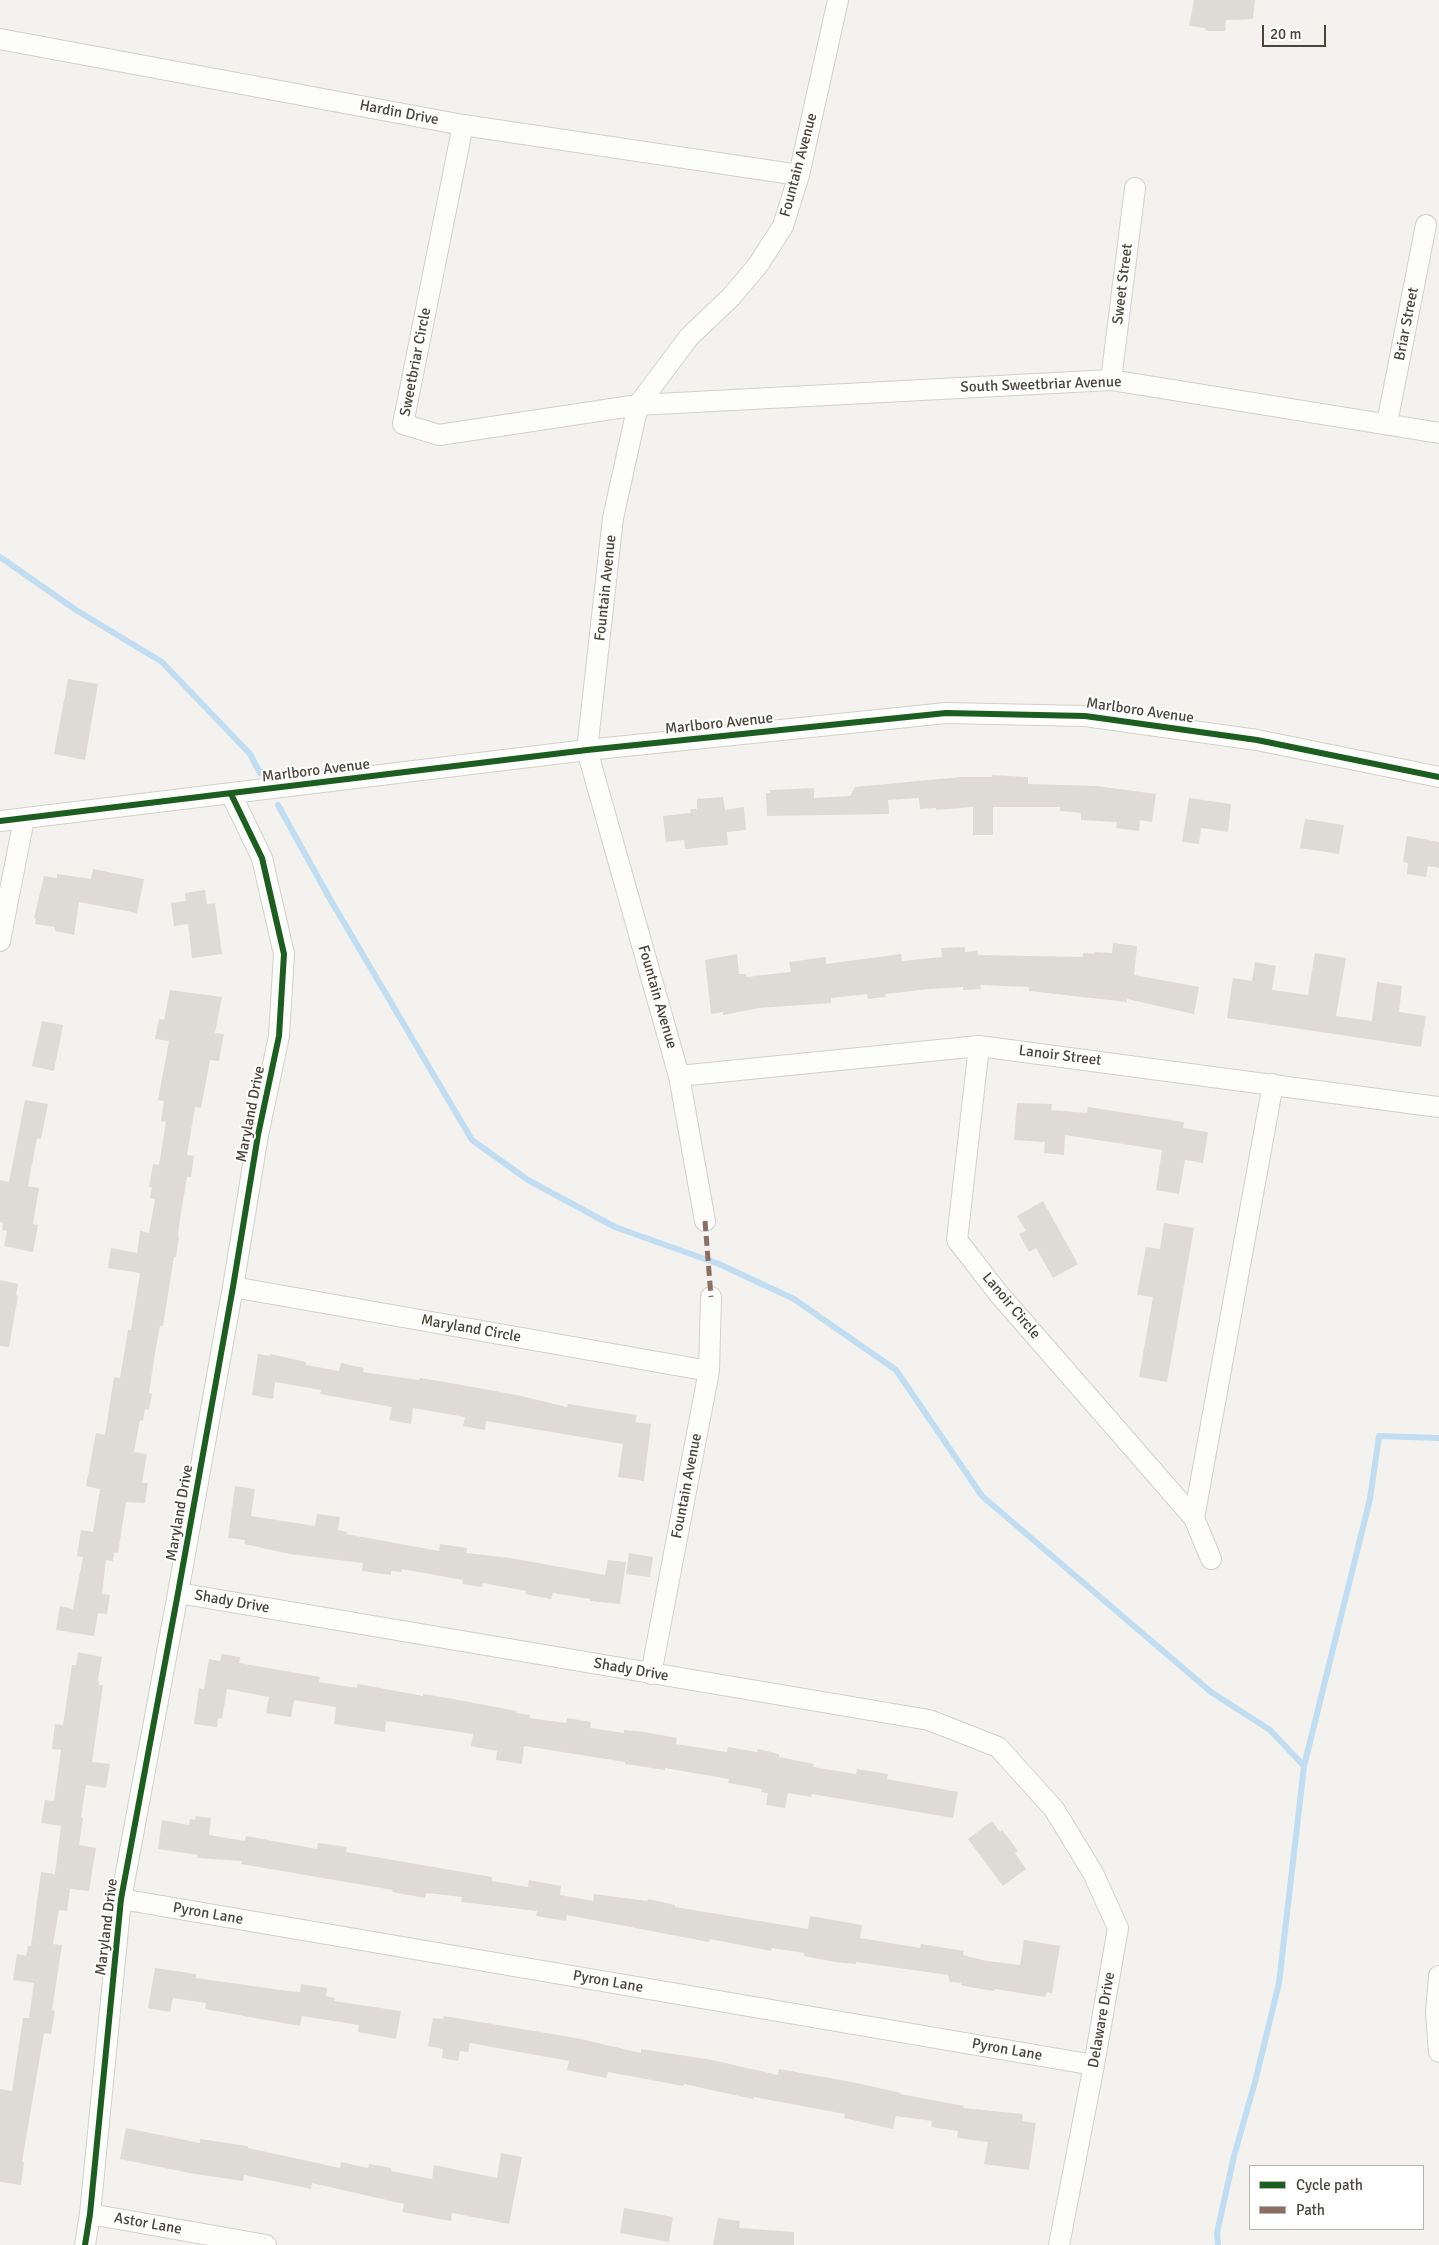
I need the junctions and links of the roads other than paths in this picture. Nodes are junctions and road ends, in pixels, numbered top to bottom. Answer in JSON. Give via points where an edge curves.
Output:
{"nodes":[{"id":1,"x":838,"y":0,"type":"edge"},
{"id":2,"x":0,"y":39,"type":"edge"},
{"id":3,"x":463,"y":125,"type":"junction"},
{"id":4,"x":799,"y":175,"type":"junction"},
{"id":5,"x":1136,"y":188,"type":"dead end"},
{"id":6,"x":1426,"y":225,"type":"dead end"},
{"id":7,"x":1112,"y":380,"type":"junction"},
{"id":8,"x":638,"y":405,"type":"junction"},
{"id":9,"x":1387,"y":423,"type":"junction"},
{"id":10,"x":1439,"y":433,"type":"edge"},
{"id":11,"x":587,"y":750,"type":"junction"},
{"id":12,"x":1439,"y":777,"type":"edge"},
{"id":13,"x":231,"y":794,"type":"junction"},
{"id":14,"x":24,"y":819,"type":"junction"},
{"id":15,"x":0,"y":821,"type":"edge"},
{"id":16,"x":0,"y":941,"type":"edge"},
{"id":17,"x":979,"y":1046,"type":"junction"},
{"id":18,"x":679,"y":1076,"type":"junction"},
{"id":19,"x":1274,"y":1084,"type":"junction"},
{"id":20,"x":1439,"y":1107,"type":"edge"},
{"id":21,"x":705,"y":1221,"type":"dead end"},
{"id":22,"x":233,"y":1287,"type":"junction"},
{"id":23,"x":712,"y":1297,"type":"dead end"},
{"id":24,"x":710,"y":1371,"type":"junction"},
{"id":25,"x":1194,"y":1518,"type":"junction"},
{"id":26,"x":1211,"y":1559,"type":"dead end"},
{"id":27,"x":178,"y":1593,"type":"junction"},
{"id":28,"x":651,"y":1674,"type":"junction"},
{"id":29,"x":1054,"y":1809,"type":"joint"},
{"id":30,"x":121,"y":1899,"type":"junction"},
{"id":31,"x":1439,"y":1976,"type":"edge"},
{"id":32,"x":1437,"y":2012,"type":"edge"},
{"id":33,"x":1439,"y":2052,"type":"edge"},
{"id":34,"x":1094,"y":2065,"type":"junction"},
{"id":35,"x":90,"y":2214,"type":"junction"},
{"id":36,"x":85,"y":2245,"type":"edge"},
{"id":37,"x":266,"y":2245,"type":"edge"},
{"id":38,"x":1059,"y":2245,"type":"edge"}],
"edges":[{"from":1,"to":4,"type":"street","name":"Fountain Avenue"},
{"from":2,"to":3,"type":"street","name":"Hardin Drive"},
{"from":3,"to":4,"type":"street","name":"Hardin Drive"},
{"from":3,"to":8,"type":"street","name":"Sweetbriar Circle","via":[[403,424],[439,435]]},
{"from":4,"to":8,"type":"street","name":"Fountain Avenue","via":[[783,226],[758,265],[689,337]]},
{"from":5,"to":7,"type":"street","name":"Sweet Street"},
{"from":6,"to":9,"type":"street","name":"Briar Street"},
{"from":7,"to":8,"type":"street","name":"South Sweetbriar Avenue"},
{"from":7,"to":9,"type":"street","name":"South Sweetbriar Avenue"},
{"from":8,"to":11,"type":"street","name":"Fountain Avenue","via":[[613,518]]},
{"from":9,"to":10,"type":"street","name":"South Sweetbriar Avenue"},
{"from":11,"to":12,"type":"street","name":"Marlboro Avenue","via":[[946,713],[1084,716],[1258,740]]},
{"from":11,"to":13,"type":"street","name":"Marlboro Avenue"},
{"from":11,"to":18,"type":"street","name":"Fountain Avenue"},
{"from":13,"to":14,"type":"street","name":"Marlboro Avenue"},
{"from":13,"to":22,"type":"street","name":"Maryland Drive","via":[[262,858],[284,954],[279,1036],[258,1135]]},
{"from":14,"to":15,"type":"street","name":"Marlboro Avenue"},
{"from":14,"to":16,"type":"street"},
{"from":17,"to":18,"type":"street","name":"Lanoir Street"},
{"from":17,"to":19,"type":"street","name":"Lanoir Street"},
{"from":17,"to":25,"type":"street","name":"Lanoir Circle","via":[[957,1240],[998,1293]]},
{"from":18,"to":21,"type":"street","name":"Fountain Avenue"},
{"from":19,"to":20,"type":"street","name":"Lanoir Street"},
{"from":19,"to":25,"type":"street"},
{"from":22,"to":24,"type":"street","name":"Maryland Circle"},
{"from":22,"to":27,"type":"street","name":"Maryland Drive"},
{"from":23,"to":24,"type":"street","name":"Fountain Avenue"},
{"from":24,"to":28,"type":"street","name":"Fountain Avenue"},
{"from":25,"to":26,"type":"street","name":"Lanoir Circle"},
{"from":27,"to":28,"type":"street","name":"Shady Drive"},
{"from":27,"to":30,"type":"street","name":"Maryland Drive"},
{"from":28,"to":29,"type":"street","name":"Shady Drive","via":[[929,1720],[998,1748]]},
{"from":29,"to":34,"type":"street","name":"Delaware Drive","via":[[1093,1873],[1118,1928]]},
{"from":30,"to":34,"type":"street","name":"Pyron Lane"},
{"from":30,"to":35,"type":"street","name":"Maryland Drive"},
{"from":31,"to":32,"type":"street"},
{"from":32,"to":33,"type":"street"},
{"from":34,"to":38,"type":"street","name":"Delaware Drive"},
{"from":35,"to":36,"type":"street","name":"Maryland Drive"},
{"from":35,"to":37,"type":"street","name":"Astor Lane"}]}
